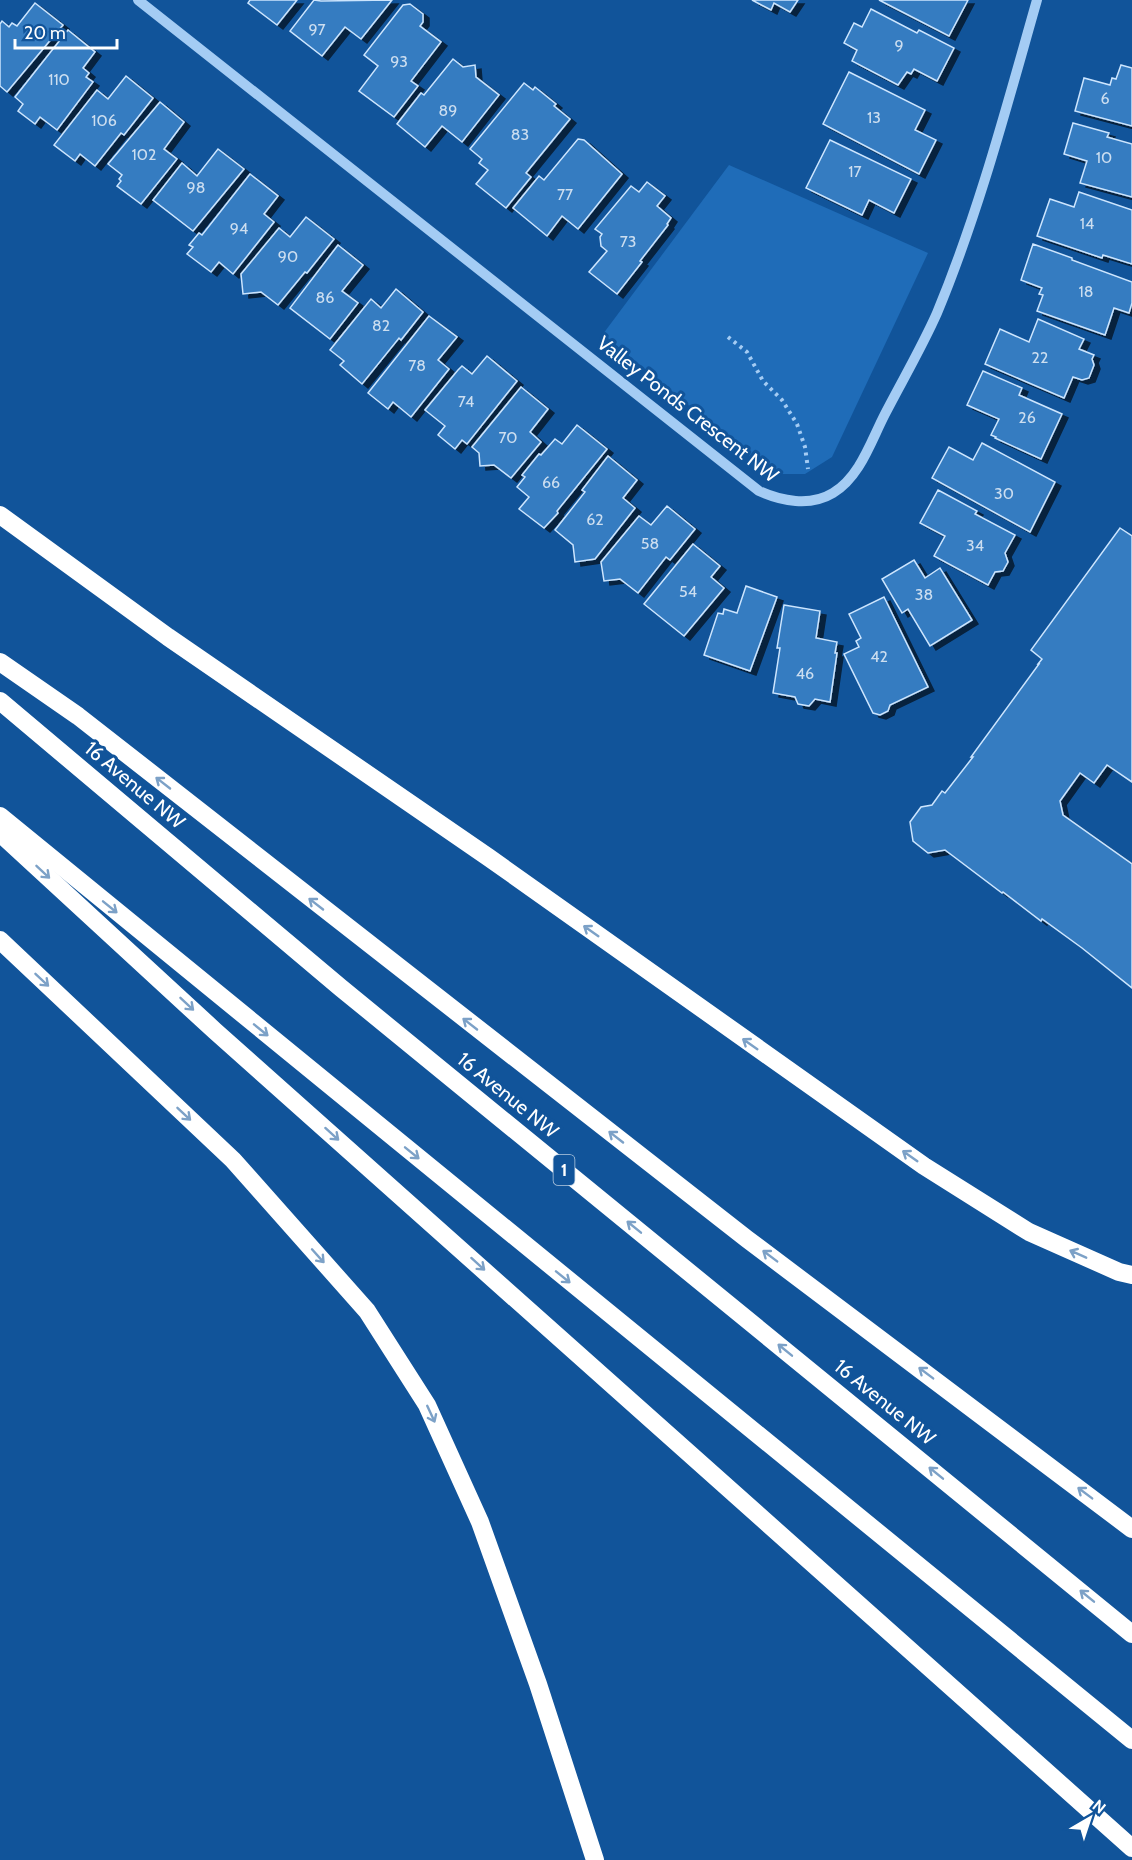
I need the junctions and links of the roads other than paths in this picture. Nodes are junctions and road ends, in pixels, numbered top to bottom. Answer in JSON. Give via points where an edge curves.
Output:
{"nodes":[{"id":1,"x":138,"y":0,"type":"edge"},
{"id":2,"x":1037,"y":0,"type":"edge"},
{"id":3,"x":0,"y":515,"type":"edge"},
{"id":4,"x":0,"y":662,"type":"edge"},
{"id":5,"x":0,"y":701,"type":"edge"},
{"id":6,"x":0,"y":816,"type":"edge"},
{"id":7,"x":0,"y":833,"type":"edge"},
{"id":8,"x":0,"y":940,"type":"edge"},
{"id":9,"x":1132,"y":1275,"type":"edge"},
{"id":10,"x":1132,"y":1529,"type":"edge"},
{"id":11,"x":1132,"y":1634,"type":"edge"},
{"id":12,"x":1132,"y":1740,"type":"edge"},
{"id":13,"x":1132,"y":1848,"type":"edge"},
{"id":14,"x":595,"y":1860,"type":"edge"}],
"edges":[{"from":1,"to":2,"type":"street","name":"Valley Ponds Crescent NW","via":[[759,490],[777,499],[804,501],[833,493],[856,471],[936,315],[972,220]]},
{"from":9,"to":3,"type":"highway","one_way":true,"via":[[1029,1232],[924,1166]]},
{"from":10,"to":4,"type":"highway","one_way":true,"via":[[738,1232],[78,716]]},
{"from":11,"to":5,"type":"highway","name":"16 Avenue NW","number":"1","one_way":true,"via":[[341,988]]},
{"from":6,"to":12,"type":"highway","one_way":true},
{"from":7,"to":13,"type":"highway","one_way":true,"via":[[215,1031]]},
{"from":8,"to":14,"type":"highway","one_way":true,"via":[[233,1160],[367,1311],[428,1405],[480,1522]]}]}
